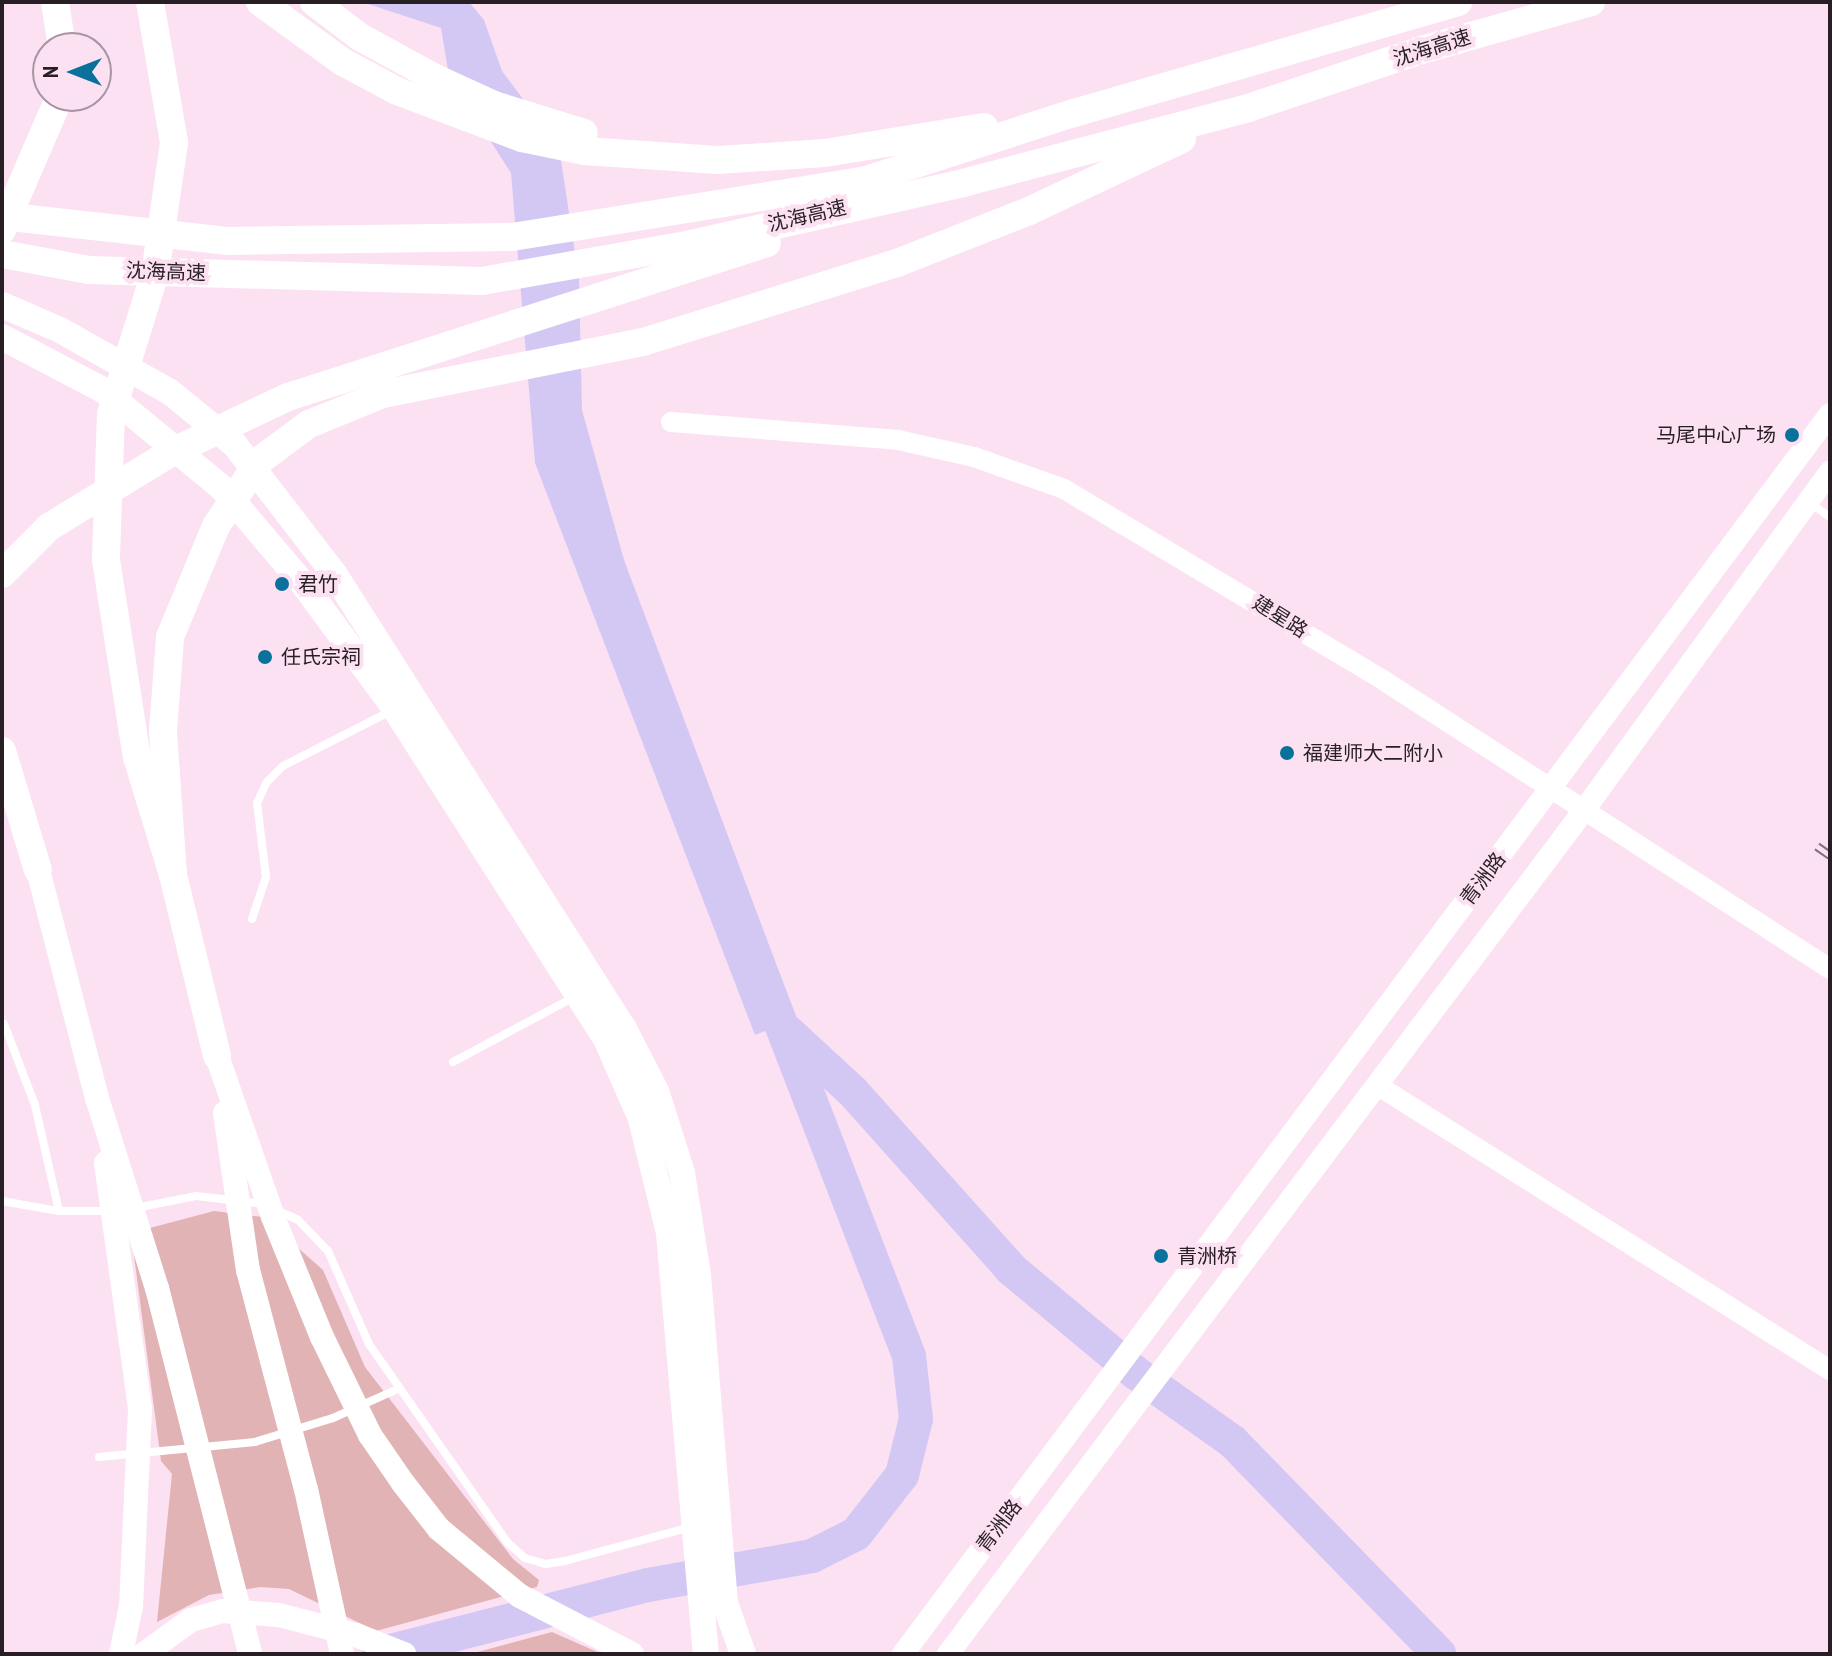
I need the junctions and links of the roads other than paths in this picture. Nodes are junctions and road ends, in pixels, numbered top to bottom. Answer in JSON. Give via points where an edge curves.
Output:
{"nodes":[{"id":1,"x":55,"y":2,"type":"edge"},
{"id":2,"x":150,"y":2,"type":"edge"},
{"id":3,"x":260,"y":2,"type":"edge"},
{"id":4,"x":314,"y":2,"type":"edge"},
{"id":5,"x":1458,"y":2,"type":"edge"},
{"id":6,"x":1591,"y":2,"type":"edge"},
{"id":7,"x":60,"y":32,"type":"edge"},
{"id":8,"x":1248,"y":108,"type":"junction"},
{"id":9,"x":53,"y":112,"type":"edge"},
{"id":10,"x":1074,"y":113,"type":"junction"},
{"id":11,"x":718,"y":160,"type":"junction"},
{"id":12,"x":963,"y":183,"type":"junction"},
{"id":13,"x":2,"y":216,"type":"edge"},
{"id":14,"x":2,"y":231,"type":"edge"},
{"id":15,"x":2,"y":254,"type":"edge"},
{"id":16,"x":2,"y":305,"type":"edge"},
{"id":17,"x":2,"y":337,"type":"edge"},
{"id":18,"x":1830,"y":414,"type":"edge"},
{"id":19,"x":671,"y":422,"type":"dead end"},
{"id":20,"x":1830,"y":472,"type":"edge"},
{"id":21,"x":1808,"y":502,"type":"junction"},
{"id":22,"x":1830,"y":517,"type":"edge"},
{"id":23,"x":2,"y":574,"type":"edge"},
{"id":24,"x":395,"y":709,"type":"junction"},
{"id":25,"x":2,"y":751,"type":"edge"},
{"id":26,"x":1548,"y":791,"type":"junction"},
{"id":27,"x":1582,"y":813,"type":"junction"},
{"id":28,"x":38,"y":870,"type":"joint"},
{"id":29,"x":173,"y":875,"type":"junction"},
{"id":30,"x":252,"y":919,"type":"dead end"},
{"id":31,"x":1830,"y":969,"type":"edge"},
{"id":32,"x":578,"y":995,"type":"junction"},
{"id":33,"x":1379,"y":1019,"type":"junction"},
{"id":34,"x":4,"y":1024,"type":"dead end"},
{"id":35,"x":1409,"y":1043,"type":"junction"},
{"id":36,"x":217,"y":1056,"type":"junction"},
{"id":37,"x":453,"y":1062,"type":"dead end"},
{"id":38,"x":1377,"y":1085,"type":"junction"},
{"id":39,"x":97,"y":1098,"type":"junction"},
{"id":40,"x":2,"y":1201,"type":"edge"},
{"id":41,"x":59,"y":1211,"type":"junction"},
{"id":42,"x":1830,"y":1370,"type":"edge"},
{"id":43,"x":400,"y":1388,"type":"junction"},
{"id":44,"x":99,"y":1457,"type":"dead end"},
{"id":45,"x":692,"y":1527,"type":"junction"},
{"id":46,"x":349,"y":1644,"type":"edge"},
{"id":47,"x":121,"y":1654,"type":"edge"},
{"id":48,"x":144,"y":1654,"type":"edge"},
{"id":49,"x":250,"y":1654,"type":"edge"},
{"id":50,"x":404,"y":1654,"type":"edge"},
{"id":51,"x":632,"y":1654,"type":"edge"},
{"id":52,"x":706,"y":1654,"type":"edge"},
{"id":53,"x":743,"y":1654,"type":"edge"},
{"id":54,"x":903,"y":1654,"type":"edge"},
{"id":55,"x":948,"y":1654,"type":"edge"}],
"edges":[{"from":1,"to":7,"type":"highway"},
{"from":2,"to":29,"type":"highway","via":[[174,143],[155,273],[111,414],[106,560],[137,757]]},
{"from":3,"to":11,"type":"highway","via":[[343,62],[454,116],[585,151]]},
{"from":4,"to":11,"type":"highway","via":[[360,37],[494,105],[564,128]]},
{"from":5,"to":10,"type":"highway","name":"沈海高速"},
{"from":6,"to":8,"type":"highway","name":"沈海高速","via":[[1418,51]]},
{"from":8,"to":12,"type":"highway","name":"沈海高速"},
{"from":8,"to":29,"type":"highway","via":[[1029,211],[897,263],[643,342],[383,394],[309,424],[259,461],[216,526],[170,637],[163,731]]},
{"from":9,"to":14,"type":"highway"},
{"from":10,"to":11,"type":"highway","via":[[825,153]]},
{"from":10,"to":13,"type":"highway","name":"沈海高速","via":[[863,181],[512,237],[227,241]]},
{"from":12,"to":15,"type":"highway","name":"沈海高速","via":[[691,244],[482,281],[89,270]]},
{"from":12,"to":23,"type":"highway","via":[[288,397],[172,452],[49,527]]},
{"from":16,"to":53,"type":"highway","via":[[60,330],[170,392],[235,445],[335,575],[624,1029],[656,1091],[682,1173],[698,1275],[725,1603]]},
{"from":17,"to":24,"type":"highway","via":[[103,390],[221,487],[304,585]]},
{"from":18,"to":26,"type":"main road","name":"青洲路"},
{"from":19,"to":26,"type":"street","name":"建星路","via":[[898,440],[1041,478],[1218,578]]},
{"from":20,"to":21,"type":"main road","name":"青洲路"},
{"from":21,"to":22,"type":"lane"},
{"from":21,"to":27,"type":"main road","name":"青洲路"},
{"from":24,"to":30,"type":"lane","via":[[283,766],[267,782],[257,803],[266,877]]},
{"from":24,"to":32,"type":"highway"},
{"from":25,"to":28,"type":"highway"},
{"from":26,"to":27,"type":"street","name":"建星路"},
{"from":26,"to":33,"type":"main road","name":"青洲路"},
{"from":27,"to":31,"type":"street","name":"建星路"},
{"from":27,"to":35,"type":"main road","name":"青洲路"},
{"from":28,"to":39,"type":"main road"},
{"from":29,"to":36,"type":"highway"},
{"from":32,"to":37,"type":"lane"},
{"from":32,"to":45,"type":"highway","via":[[628,1084],[654,1161],[675,1276]]},
{"from":33,"to":35,"type":"main road"},
{"from":33,"to":54,"type":"main road","name":"青洲路"},
{"from":34,"to":41,"type":"lane","via":[[35,1105]]},
{"from":35,"to":38,"type":"main road","name":"青洲路"},
{"from":36,"to":46,"type":"main road","via":[[248,1270]]},
{"from":36,"to":51,"type":"main road","via":[[273,1217],[370,1435],[439,1529],[520,1596]]},
{"from":38,"to":42,"type":"street"},
{"from":38,"to":55,"type":"main road","name":"青洲路"},
{"from":39,"to":47,"type":"main road","via":[[140,1409],[131,1606]]},
{"from":39,"to":49,"type":"main road","via":[[157,1288]]},
{"from":40,"to":41,"type":"lane"},
{"from":41,"to":43,"type":"lane","via":[[83,1214],[221,1196],[260,1202],[298,1220],[328,1251],[369,1344]]},
{"from":43,"to":44,"type":"lane","via":[[333,1418],[255,1442]]},
{"from":43,"to":45,"type":"lane","via":[[507,1542],[525,1558],[546,1564],[565,1561]]},
{"from":45,"to":52,"type":"highway"},
{"from":46,"to":48,"type":"main road","via":[[279,1615],[222,1611],[191,1620]]},
{"from":46,"to":50,"type":"main road"}]}
